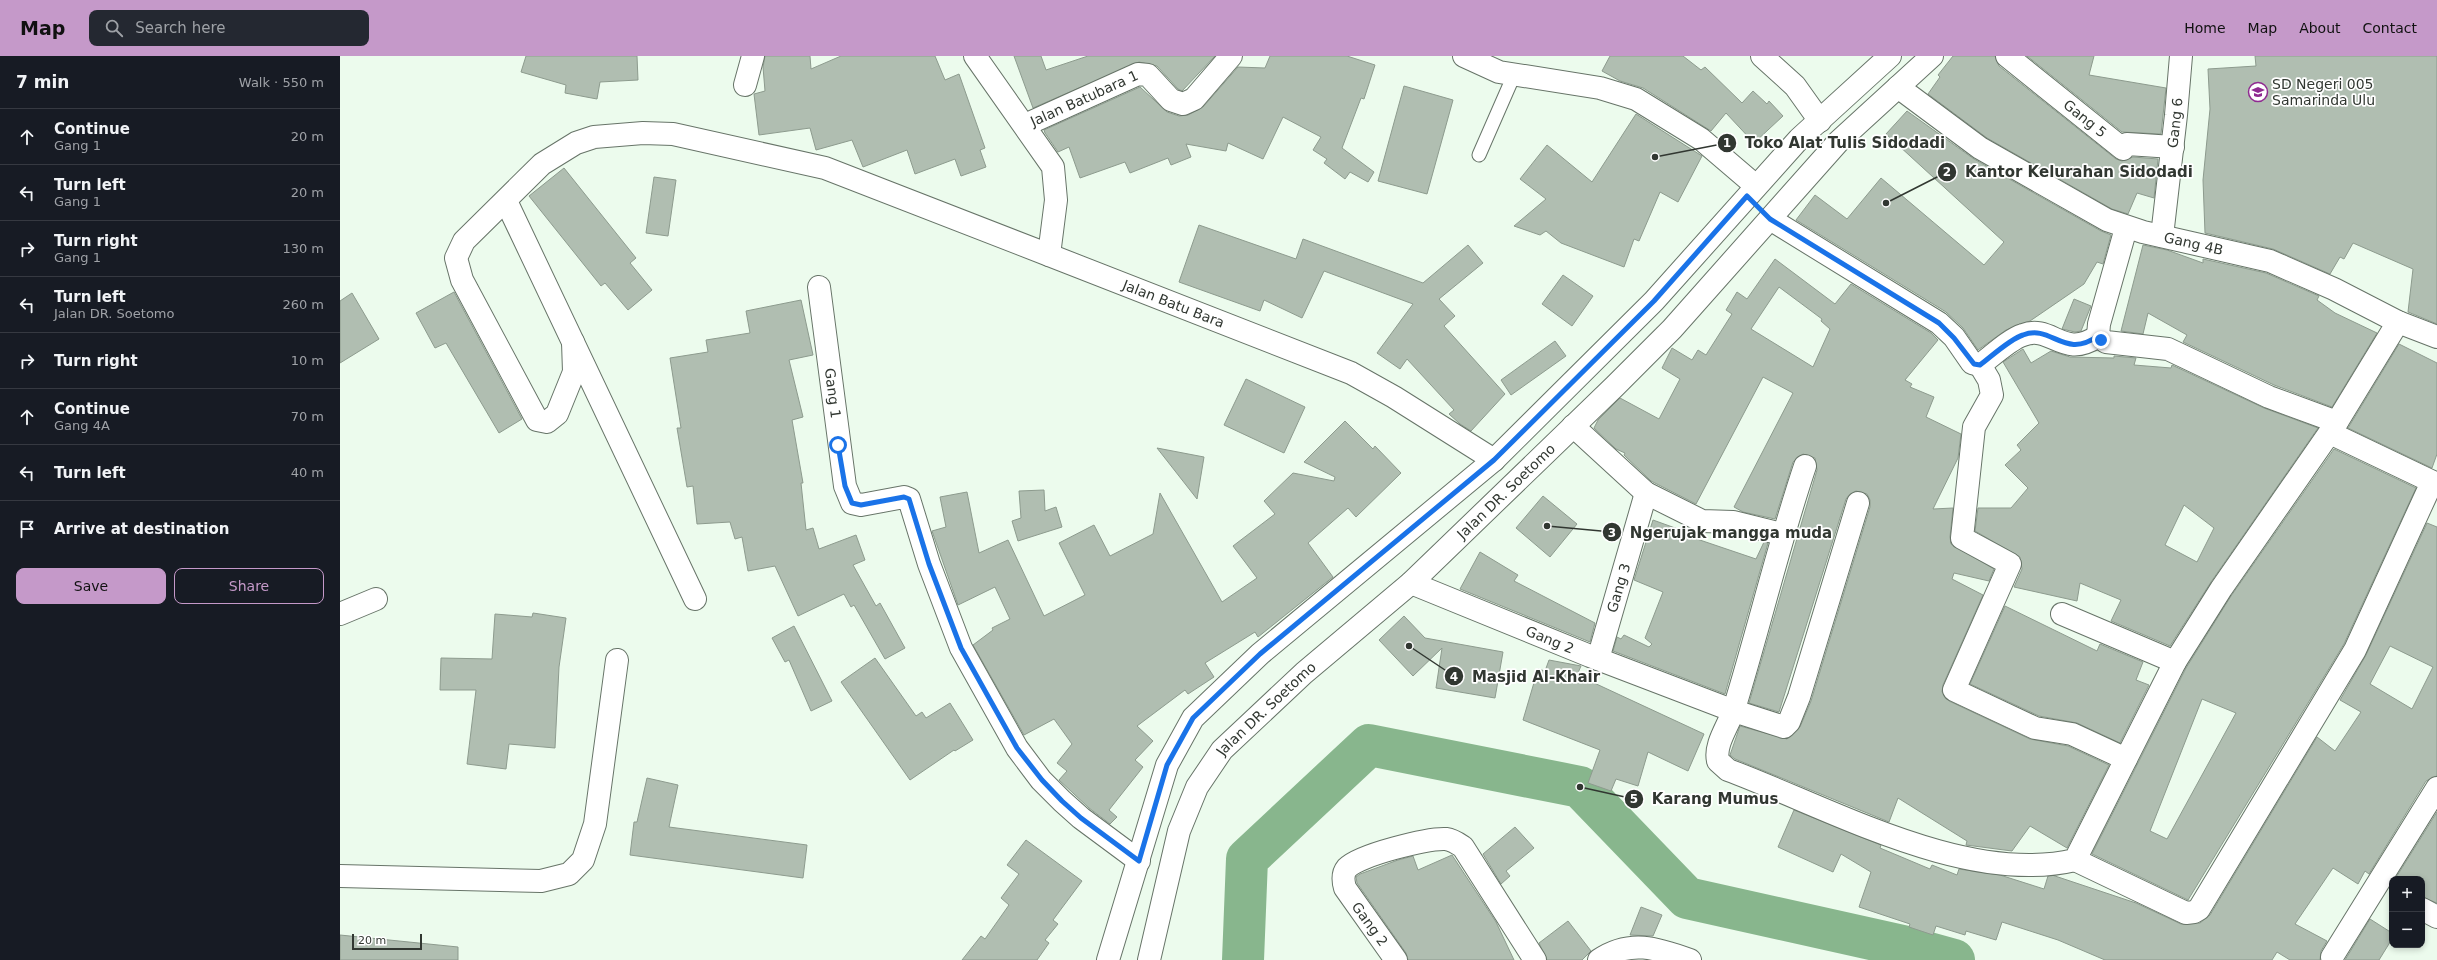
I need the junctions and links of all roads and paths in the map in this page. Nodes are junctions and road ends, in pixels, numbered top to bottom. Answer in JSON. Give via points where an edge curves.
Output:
{"nodes":[{"id":1,"x":753,"y":56,"type":"edge"},
{"id":2,"x":975,"y":56,"type":"edge"},
{"id":3,"x":1231,"y":56,"type":"edge"},
{"id":4,"x":1464,"y":56,"type":"edge"},
{"id":5,"x":1762,"y":56,"type":"edge"},
{"id":6,"x":1890,"y":56,"type":"edge"},
{"id":7,"x":1932,"y":56,"type":"edge"},
{"id":8,"x":2007,"y":56,"type":"edge"},
{"id":9,"x":2181,"y":56,"type":"edge"},
{"id":10,"x":1514,"y":75,"type":"junction"},
{"id":11,"x":744,"y":85,"type":"dead end"},
{"id":12,"x":1898,"y":87,"type":"junction"},
{"id":13,"x":1820,"y":121,"type":"junction"},
{"id":14,"x":1025,"y":125,"type":"junction"},
{"id":15,"x":2173,"y":147,"type":"junction"},
{"id":16,"x":1479,"y":155,"type":"dead end"},
{"id":17,"x":1752,"y":191,"type":"junction"},
{"id":18,"x":506,"y":201,"type":"junction"},
{"id":19,"x":1770,"y":219,"type":"junction"},
{"id":20,"x":2126,"y":228,"type":"junction"},
{"id":21,"x":2162,"y":236,"type":"junction"},
{"id":22,"x":1049,"y":255,"type":"junction"},
{"id":23,"x":818,"y":287,"type":"dead end"},
{"id":24,"x":2398,"y":322,"type":"junction"},
{"id":25,"x":2098,"y":336,"type":"junction"},
{"id":26,"x":2437,"y":337,"type":"edge"},
{"id":27,"x":573,"y":342,"type":"junction"},
{"id":28,"x":1980,"y":365,"type":"junction"},
{"id":29,"x":1573,"y":426,"type":"junction"},
{"id":30,"x":2333,"y":427,"type":"junction"},
{"id":31,"x":1494,"y":460,"type":"junction"},
{"id":32,"x":1805,"y":466,"type":"dead end"},
{"id":33,"x":2435,"y":483,"type":"edge"},
{"id":34,"x":1646,"y":493,"type":"junction"},
{"id":35,"x":1858,"y":503,"type":"dead end"},
{"id":36,"x":1782,"y":534,"type":"junction"},
{"id":37,"x":1411,"y":582,"type":"junction"},
{"id":38,"x":376,"y":598,"type":"dead end"},
{"id":39,"x":695,"y":599,"type":"dead end"},
{"id":40,"x":340,"y":614,"type":"edge"},
{"id":41,"x":2062,"y":614,"type":"dead end"},
{"id":42,"x":1598,"y":659,"type":"junction"},
{"id":43,"x":617,"y":660,"type":"dead end"},
{"id":44,"x":2175,"y":662,"type":"junction"},
{"id":45,"x":1734,"y":711,"type":"junction"},
{"id":46,"x":2126,"y":759,"type":"junction"},
{"id":47,"x":2437,"y":788,"type":"edge"},
{"id":48,"x":2075,"y":860,"type":"junction"},
{"id":49,"x":1139,"y":861,"type":"junction"},
{"id":50,"x":340,"y":876,"type":"edge"},
{"id":51,"x":2385,"y":889,"type":"edge"},
{"id":52,"x":2425,"y":911,"type":"edge"},
{"id":53,"x":2437,"y":917,"type":"edge"},
{"id":54,"x":2332,"y":957,"type":"dead end"},
{"id":55,"x":1108,"y":960,"type":"edge"},
{"id":56,"x":1149,"y":960,"type":"edge"},
{"id":57,"x":1396,"y":960,"type":"edge"},
{"id":58,"x":1535,"y":960,"type":"edge"},
{"id":59,"x":1599,"y":960,"type":"edge"},
{"id":60,"x":1690,"y":960,"type":"edge"}],
"edges":[{"from":1,"to":11,"type":"street"},
{"from":2,"to":14,"type":"street"},
{"from":3,"to":14,"type":"street","name":"Jalan Batubara 1","via":[[1194,99],[1184,104],[1171,100],[1148,75],[1138,74]]},
{"from":4,"to":10,"type":"street","via":[[1499,72]]},
{"from":5,"to":13,"type":"street","via":[[1789,80]]},
{"from":6,"to":13,"type":"street"},
{"from":7,"to":12,"type":"street","name":"Jalan DR. Soetomo"},
{"from":8,"to":15,"type":"street","name":"Gang 5","via":[[2123,149],[2127,144]]},
{"from":9,"to":15,"type":"street","name":"Gang 6"},
{"from":10,"to":16,"type":"lane"},
{"from":10,"to":17,"type":"street","via":[[1600,88],[1636,99],[1701,139]]},
{"from":12,"to":19,"type":"street","name":"Jalan DR. Soetomo","via":[[1839,141]]},
{"from":12,"to":20,"type":"street","name":"Gang 4B","via":[[1980,148],[2107,220]]},
{"from":13,"to":17,"type":"street","via":[[1799,139]]},
{"from":14,"to":22,"type":"street","via":[[1049,160],[1055,176],[1056,200]]},
{"from":15,"to":21,"type":"street","name":"Gang 6"},
{"from":17,"to":19,"type":"street"},
{"from":17,"to":31,"type":"street","via":[[1654,301]]},
{"from":18,"to":22,"type":"street","name":"Jalan Batu Bara","via":[[542,164],[576,143],[594,137],[617,134],[673,134],[825,168]]},
{"from":18,"to":27,"type":"street"},
{"from":18,"to":27,"type":"street","name":"Jalan Batu Bara","via":[[464,241],[456,258],[462,280],[537,420],[547,422],[557,414],[574,372]]},
{"from":19,"to":28,"type":"street","via":[[1926,314],[1950,333],[1972,363]]},
{"from":19,"to":29,"type":"street","name":"Jalan DR. Soetomo","via":[[1672,329]]},
{"from":20,"to":21,"type":"street","name":"Gang 4B"},
{"from":20,"to":25,"type":"street","via":[[2099,324]]},
{"from":21,"to":24,"type":"street","name":"Gang 4B","via":[[2270,261],[2329,286]]},
{"from":22,"to":31,"type":"street","name":"Jalan Batu Bara","via":[[1351,373]]},
{"from":23,"to":49,"type":"street","name":"Gang 1","via":[[838,445],[849,499],[856,505],[904,497],[909,499],[929,564],[961,648],[1017,748],[1062,801]]},
{"from":24,"to":26,"type":"street","name":"Gang 4B"},
{"from":24,"to":30,"type":"street"},
{"from":25,"to":28,"type":"street","via":[[2086,344],[2066,344],[2043,333],[2023,334]]},
{"from":25,"to":30,"type":"street","via":[[2106,342],[2168,349]]},
{"from":27,"to":39,"type":"street"},
{"from":28,"to":46,"type":"street","via":[[1989,380],[1992,394],[1974,427],[1962,538],[2010,564],[1954,690],[2035,728],[2072,734]]},
{"from":29,"to":34,"type":"street"},
{"from":29,"to":37,"type":"street","name":"Jalan DR. Soetomo"},
{"from":30,"to":33,"type":"street"},
{"from":30,"to":44,"type":"street","via":[[2221,589]]},
{"from":31,"to":49,"type":"street","via":[[1260,654],[1193,718],[1167,765]]},
{"from":32,"to":36,"type":"street"},
{"from":33,"to":48,"type":"street","via":[[2355,650],[2200,909],[2186,913]]},
{"from":34,"to":36,"type":"street","via":[[1702,521],[1733,522]]},
{"from":34,"to":42,"type":"street","name":"Gang 3"},
{"from":35,"to":45,"type":"street","name":"Gang 2","via":[[1789,722],[1786,726],[1780,727]]},
{"from":36,"to":45,"type":"street"},
{"from":37,"to":42,"type":"street","name":"Gang 2"},
{"from":37,"to":56,"type":"street","name":"Jalan DR. Soetomo","via":[[1328,651],[1235,735],[1204,773],[1179,831]]},
{"from":38,"to":40,"type":"street"},
{"from":41,"to":44,"type":"street"},
{"from":42,"to":45,"type":"street","name":"Gang 2"},
{"from":43,"to":50,"type":"street","via":[[595,824],[583,860],[569,874],[541,881]]},
{"from":44,"to":46,"type":"street"},
{"from":45,"to":48,"type":"street","via":[[1717,756],[1721,765],[1728,770],[1896,838],[1965,858],[2010,864],[2063,863]]},
{"from":46,"to":48,"type":"street"},
{"from":47,"to":51,"type":"street"},
{"from":49,"to":55,"type":"street"},
{"from":51,"to":54,"type":"street"},
{"from":52,"to":53,"type":"street"},
{"from":57,"to":58,"type":"street","name":"Gang 2","via":[[1345,888],[1344,874],[1353,863],[1411,844],[1437,840],[1453,840],[1462,847]]},
{"from":59,"to":60,"type":"street","via":[[1618,950],[1638,946],[1658,948]]}]}
